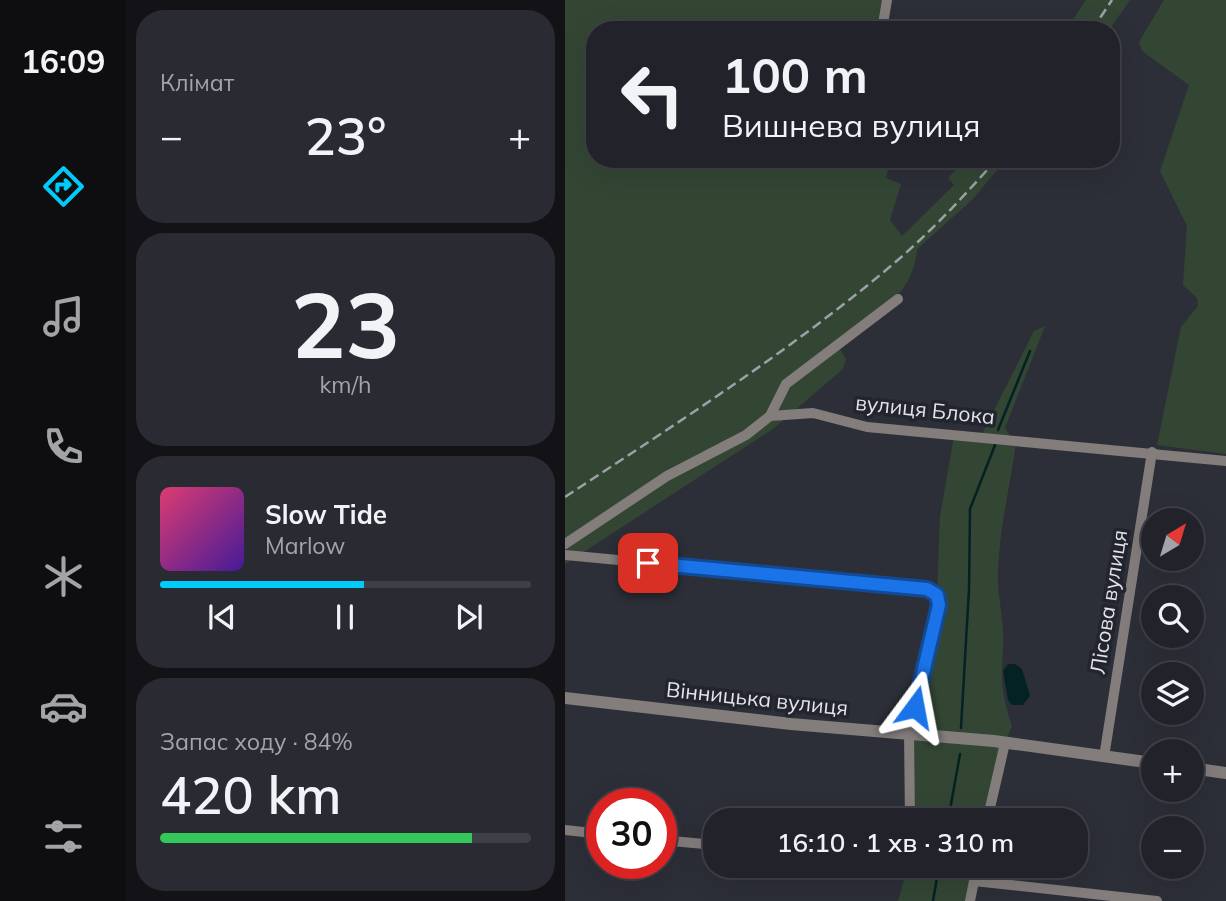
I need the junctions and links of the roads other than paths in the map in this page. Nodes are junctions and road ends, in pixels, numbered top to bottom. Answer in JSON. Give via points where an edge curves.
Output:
{"nodes":[{"id":1,"x":887,"y":0,"type":"edge"},
{"id":2,"x":884,"y":21,"type":"edge"},
{"id":3,"x":898,"y":299,"type":"dead end"},
{"id":4,"x":770,"y":416,"type":"junction"},
{"id":5,"x":1152,"y":452,"type":"junction"},
{"id":6,"x":1226,"y":461,"type":"edge"},
{"id":7,"x":565,"y":544,"type":"edge"},
{"id":8,"x":565,"y":555,"type":"edge"},
{"id":9,"x":565,"y":698,"type":"edge"},
{"id":10,"x":909,"y":733,"type":"junction"},
{"id":11,"x":1005,"y":743,"type":"junction"},
{"id":12,"x":1104,"y":757,"type":"junction"},
{"id":13,"x":1141,"y":762,"type":"edge"},
{"id":14,"x":1204,"y":770,"type":"edge"},
{"id":15,"x":1226,"y":773,"type":"edge"},
{"id":16,"x":910,"y":808,"type":"edge"},
{"id":17,"x":990,"y":808,"type":"edge"},
{"id":18,"x":565,"y":830,"type":"edge"},
{"id":19,"x":586,"y":832,"type":"edge"},
{"id":20,"x":677,"y":841,"type":"edge"},
{"id":21,"x":703,"y":844,"type":"edge"},
{"id":22,"x":975,"y":878,"type":"edge"},
{"id":23,"x":974,"y":881,"type":"junction"},
{"id":24,"x":970,"y":901,"type":"edge"},
{"id":25,"x":1157,"y":901,"type":"edge"}],
"edges":[{"from":1,"to":2,"type":"street"},
{"from":3,"to":4,"type":"street","via":[[785,384]]},
{"from":4,"to":5,"type":"street","name":"вулиця Блока","via":[[812,413],[867,427]]},
{"from":4,"to":7,"type":"street","via":[[746,435],[667,476]]},
{"from":5,"to":6,"type":"street","name":"вулиця Блока"},
{"from":5,"to":12,"type":"street","name":"Лісова вулиця"},
{"from":8,"to":10,"type":"street","via":[[927,589],[937,595],[939,605]]},
{"from":9,"to":10,"type":"street","name":"Вінницька вулиця"},
{"from":10,"to":11,"type":"street","name":"Вінницька вулиця"},
{"from":10,"to":16,"type":"street"},
{"from":11,"to":12,"type":"street","name":"Вінницька вулиця"},
{"from":11,"to":17,"type":"street"},
{"from":12,"to":13,"type":"street","name":"Вінницька вулиця"},
{"from":14,"to":15,"type":"street"},
{"from":18,"to":19,"type":"street"},
{"from":20,"to":21,"type":"street"},
{"from":22,"to":23,"type":"street"},
{"from":23,"to":24,"type":"street"},
{"from":23,"to":25,"type":"street"}]}
